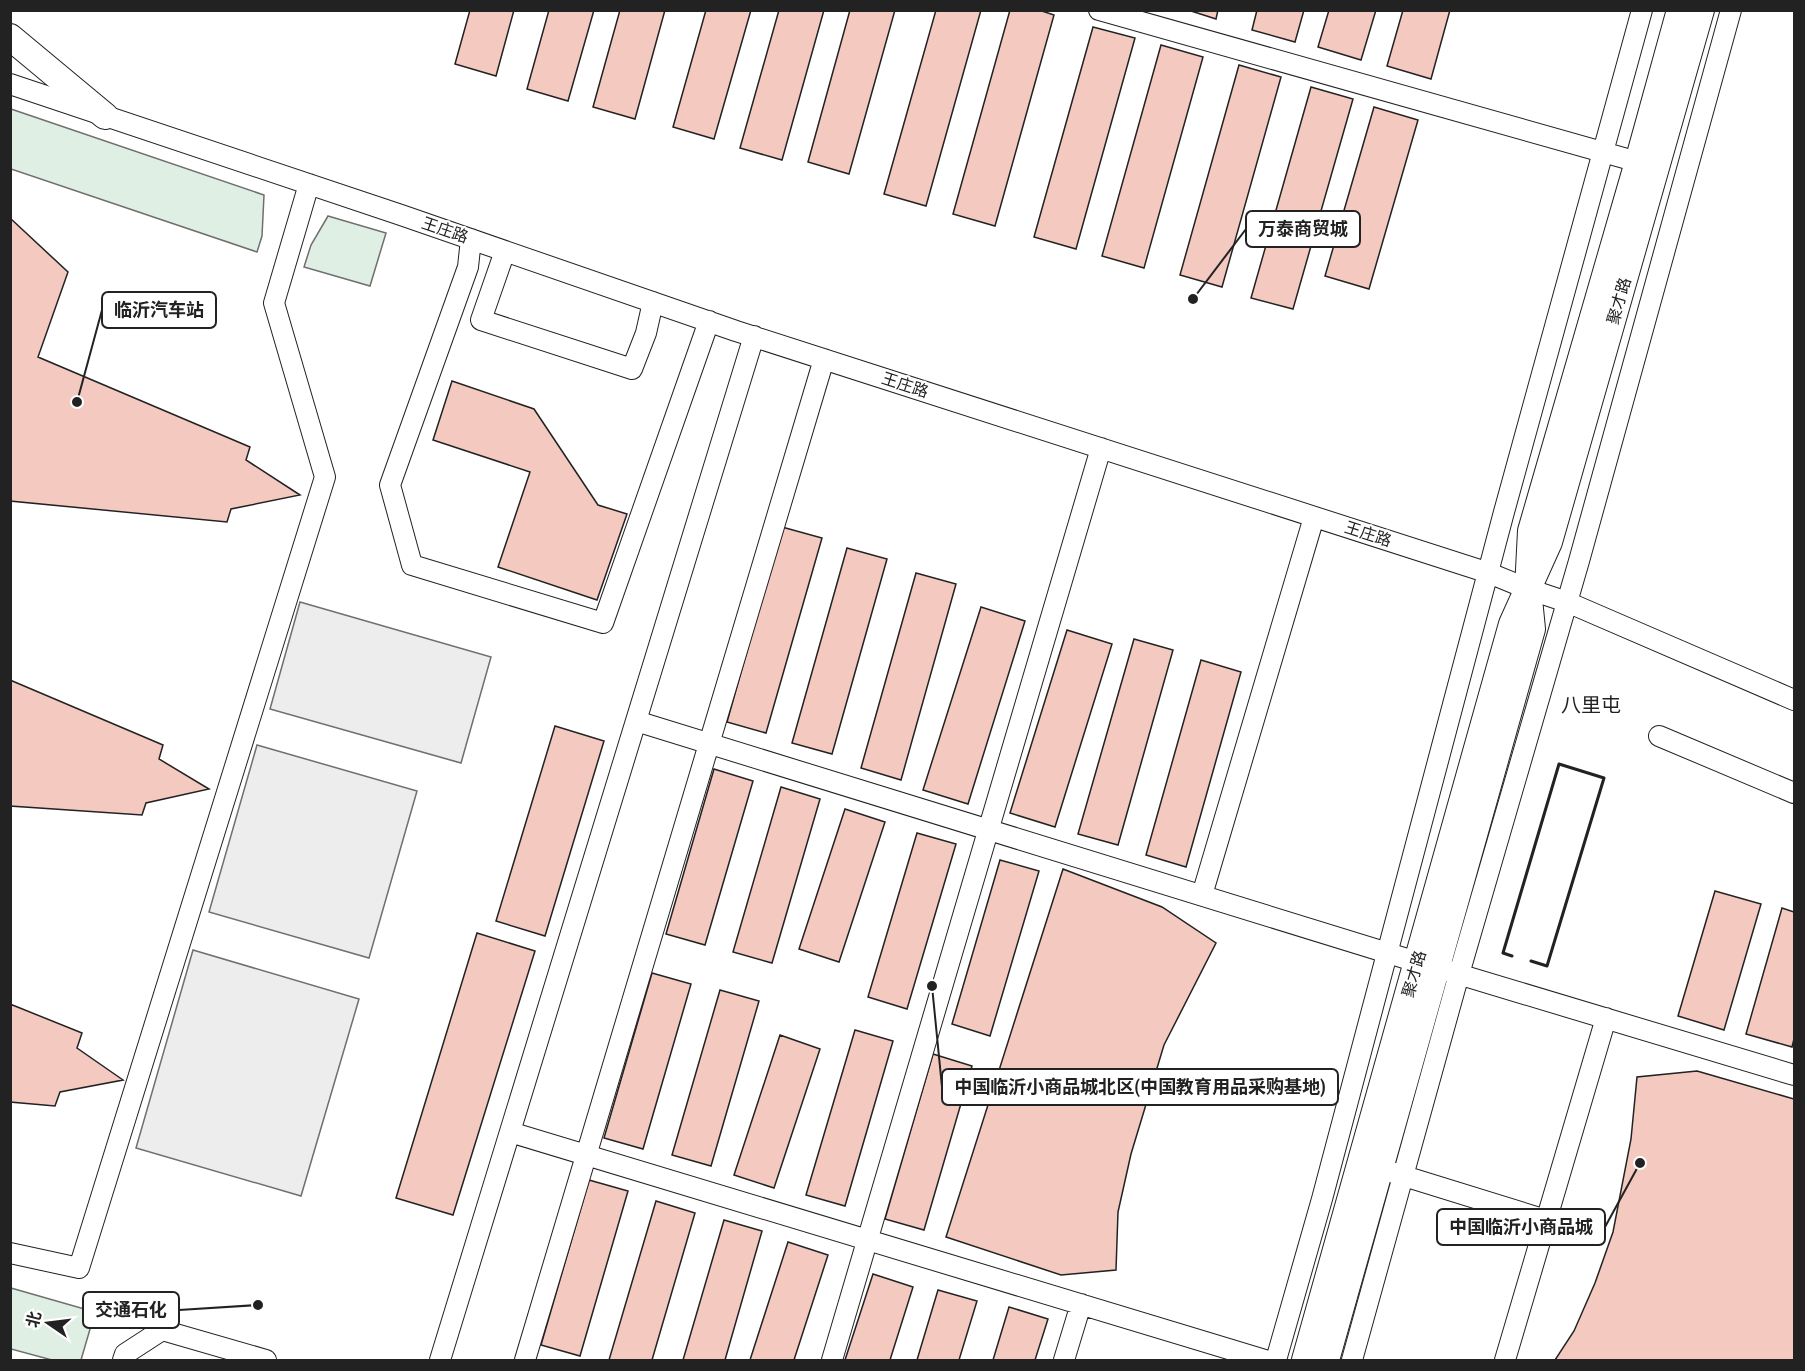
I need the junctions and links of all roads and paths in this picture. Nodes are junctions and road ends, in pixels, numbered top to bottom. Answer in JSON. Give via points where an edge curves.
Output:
{"nodes":[{"id":1,"x":1100,"y":10,"type":"edge"},
{"id":2,"x":1642,"y":10,"type":"edge"},
{"id":3,"x":1680,"y":10,"type":"edge"},
{"id":4,"x":1701,"y":10,"type":"edge"},
{"id":5,"x":1731,"y":10,"type":"edge"},
{"id":6,"x":10,"y":37,"type":"edge"},
{"id":7,"x":10,"y":84,"type":"edge"},
{"id":8,"x":105,"y":116,"type":"junction"},
{"id":9,"x":1604,"y":151,"type":"junction"},
{"id":10,"x":1638,"y":162,"type":"junction"},
{"id":11,"x":309,"y":184,"type":"junction"},
{"id":12,"x":471,"y":239,"type":"junction"},
{"id":13,"x":505,"y":251,"type":"junction"},
{"id":14,"x":653,"y":302,"type":"junction"},
{"id":15,"x":709,"y":321,"type":"junction"},
{"id":16,"x":754,"y":336,"type":"junction"},
{"id":17,"x":824,"y":359,"type":"junction"},
{"id":18,"x":1101,"y":448,"type":"junction"},
{"id":19,"x":1314,"y":517,"type":"junction"},
{"id":20,"x":1489,"y":573,"type":"junction"},
{"id":21,"x":1528,"y":589,"type":"junction"},
{"id":22,"x":1567,"y":602,"type":"junction"},
{"id":23,"x":1794,"y":700,"type":"edge"},
{"id":24,"x":636,"y":721,"type":"junction"},
{"id":25,"x":1659,"y":736,"type":"dead end"},
{"id":26,"x":709,"y":742,"type":"junction"},
{"id":27,"x":1794,"y":793,"type":"edge"},
{"id":28,"x":989,"y":829,"type":"junction"},
{"id":29,"x":1202,"y":895,"type":"junction"},
{"id":30,"x":1388,"y":952,"type":"junction"},
{"id":31,"x":1438,"y":968,"type":"junction"},
{"id":32,"x":1606,"y":1018,"type":"junction"},
{"id":33,"x":1794,"y":1075,"type":"edge"},
{"id":34,"x":510,"y":1132,"type":"junction"},
{"id":35,"x":585,"y":1154,"type":"junction"},
{"id":36,"x":1391,"y":1172,"type":"junction"},
{"id":37,"x":1546,"y":1220,"type":"junction"},
{"id":38,"x":867,"y":1239,"type":"junction"},
{"id":39,"x":10,"y":1253,"type":"edge"},
{"id":40,"x":1081,"y":1304,"type":"junction"},
{"id":41,"x":123,"y":1360,"type":"edge"},
{"id":42,"x":266,"y":1360,"type":"edge"},
{"id":43,"x":440,"y":1360,"type":"edge"},
{"id":44,"x":525,"y":1360,"type":"edge"},
{"id":45,"x":832,"y":1360,"type":"edge"},
{"id":46,"x":1064,"y":1360,"type":"edge"},
{"id":47,"x":1265,"y":1360,"type":"edge"},
{"id":48,"x":1276,"y":1360,"type":"edge"},
{"id":49,"x":1305,"y":1360,"type":"edge"},
{"id":50,"x":1326,"y":1360,"type":"edge"},
{"id":51,"x":1352,"y":1360,"type":"edge"},
{"id":52,"x":1505,"y":1360,"type":"edge"}],
"edges":[{"from":1,"to":9,"type":"street"},
{"from":2,"to":9,"type":"street"},
{"from":3,"to":10,"type":"main road","name":"聚才路"},
{"from":4,"to":21,"type":"main road","name":"聚才路","via":[[1550,542]]},
{"from":5,"to":22,"type":"street"},
{"from":6,"to":8,"type":"main road"},
{"from":7,"to":8,"type":"street","name":"王庄路"},
{"from":8,"to":11,"type":"street","name":"王庄路"},
{"from":9,"to":10,"type":"street"},
{"from":9,"to":20,"type":"street"},
{"from":10,"to":21,"type":"main road","name":"聚才路","via":[[1531,531]]},
{"from":11,"to":12,"type":"street","name":"王庄路"},
{"from":11,"to":39,"type":"street","via":[[274,303],[325,477],[79,1268]]},
{"from":12,"to":13,"type":"street","name":"王庄路"},
{"from":12,"to":15,"type":"street","via":[[468,267],[390,485],[412,565],[603,623]]},
{"from":13,"to":14,"type":"street","name":"王庄路"},
{"from":13,"to":14,"type":"street","via":[[481,320],[632,369]]},
{"from":14,"to":15,"type":"street","name":"王庄路"},
{"from":15,"to":16,"type":"street","name":"王庄路"},
{"from":16,"to":17,"type":"street","name":"王庄路"},
{"from":16,"to":24,"type":"street"},
{"from":17,"to":18,"type":"street","name":"王庄路"},
{"from":17,"to":26,"type":"street"},
{"from":18,"to":19,"type":"street","name":"王庄路"},
{"from":18,"to":28,"type":"street"},
{"from":19,"to":20,"type":"street","name":"王庄路"},
{"from":19,"to":29,"type":"street"},
{"from":20,"to":21,"type":"street","name":"王庄路"},
{"from":20,"to":30,"type":"street"},
{"from":21,"to":22,"type":"street","name":"王庄路"},
{"from":21,"to":31,"type":"main road","name":"聚才路","via":[[1532,629]]},
{"from":22,"to":23,"type":"street","name":"王庄路"},
{"from":22,"to":31,"type":"street"},
{"from":24,"to":26,"type":"street"},
{"from":24,"to":34,"type":"street"},
{"from":25,"to":27,"type":"street"},
{"from":26,"to":28,"type":"street"},
{"from":26,"to":35,"type":"street"},
{"from":28,"to":29,"type":"street"},
{"from":28,"to":38,"type":"street"},
{"from":29,"to":30,"type":"street"},
{"from":30,"to":31,"type":"street"},
{"from":30,"to":48,"type":"street"},
{"from":31,"to":32,"type":"street"},
{"from":31,"to":36,"type":"main road","name":"聚才路"},
{"from":31,"to":49,"type":"main road","name":"聚才路"},
{"from":32,"to":33,"type":"street"},
{"from":32,"to":37,"type":"street"},
{"from":34,"to":35,"type":"street"},
{"from":34,"to":43,"type":"street"},
{"from":35,"to":38,"type":"street"},
{"from":35,"to":44,"type":"street"},
{"from":36,"to":37,"type":"street"},
{"from":36,"to":50,"type":"main road","name":"聚才路"},
{"from":36,"to":51,"type":"street"},
{"from":37,"to":52,"type":"street"},
{"from":38,"to":40,"type":"street"},
{"from":38,"to":45,"type":"street"},
{"from":40,"to":46,"type":"street"},
{"from":40,"to":47,"type":"street"},
{"from":41,"to":42,"type":"street","via":[[125,1354],[162,1330]]}]}
